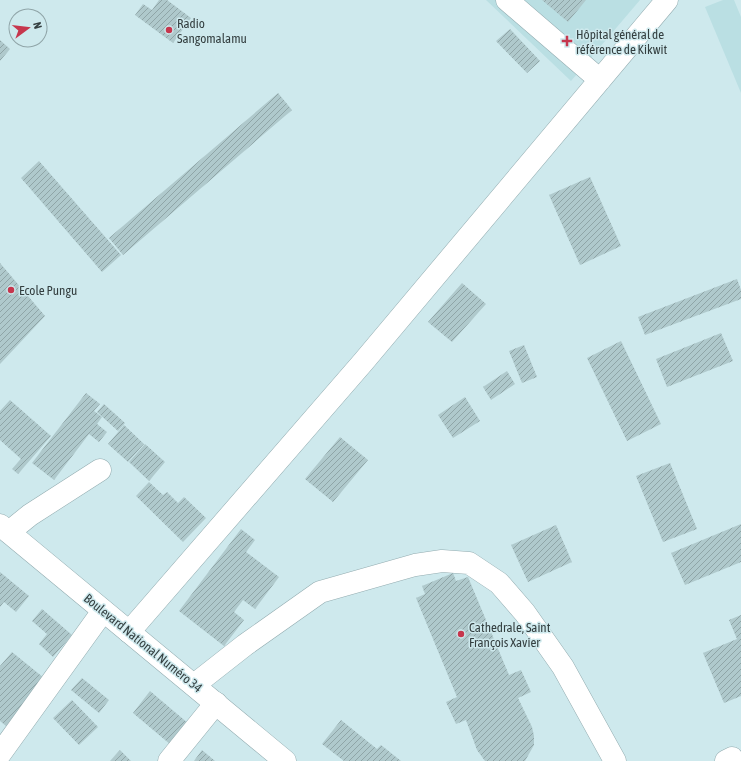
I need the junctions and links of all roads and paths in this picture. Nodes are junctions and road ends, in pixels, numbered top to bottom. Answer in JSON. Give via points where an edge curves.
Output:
{"nodes":[{"id":1,"x":507,"y":0,"type":"edge"},
{"id":2,"x":667,"y":0,"type":"edge"},
{"id":3,"x":600,"y":80,"type":"junction"},
{"id":4,"x":100,"y":470,"type":"dead end"},
{"id":5,"x":2,"y":527,"type":"edge"},
{"id":6,"x":103,"y":611,"type":"junction"},
{"id":7,"x":129,"y":632,"type":"junction"},
{"id":8,"x":194,"y":685,"type":"junction"},
{"id":9,"x":216,"y":703,"type":"junction"},
{"id":10,"x":0,"y":754,"type":"edge"},
{"id":11,"x":169,"y":761,"type":"edge"},
{"id":12,"x":286,"y":761,"type":"edge"},
{"id":13,"x":616,"y":761,"type":"edge"}],
"edges":[{"from":1,"to":3,"type":"street"},
{"from":2,"to":3,"type":"street"},
{"from":3,"to":7,"type":"street","via":[[364,361]]},
{"from":4,"to":5,"type":"street","via":[[30,515]]},
{"from":5,"to":6,"type":"street","name":"Boulevard National Numéro 34"},
{"from":6,"to":7,"type":"street","name":"Boulevard National Numéro 34"},
{"from":6,"to":10,"type":"street"},
{"from":7,"to":8,"type":"street","name":"Boulevard National Numéro 34"},
{"from":8,"to":9,"type":"street","name":"Boulevard National Numéro 34"},
{"from":8,"to":13,"type":"street","via":[[320,592],[415,565],[442,561],[469,563],[498,583],[525,613],[563,667]]},
{"from":9,"to":11,"type":"street"},
{"from":9,"to":12,"type":"street","name":"Boulevard National Numéro 34"}]}
